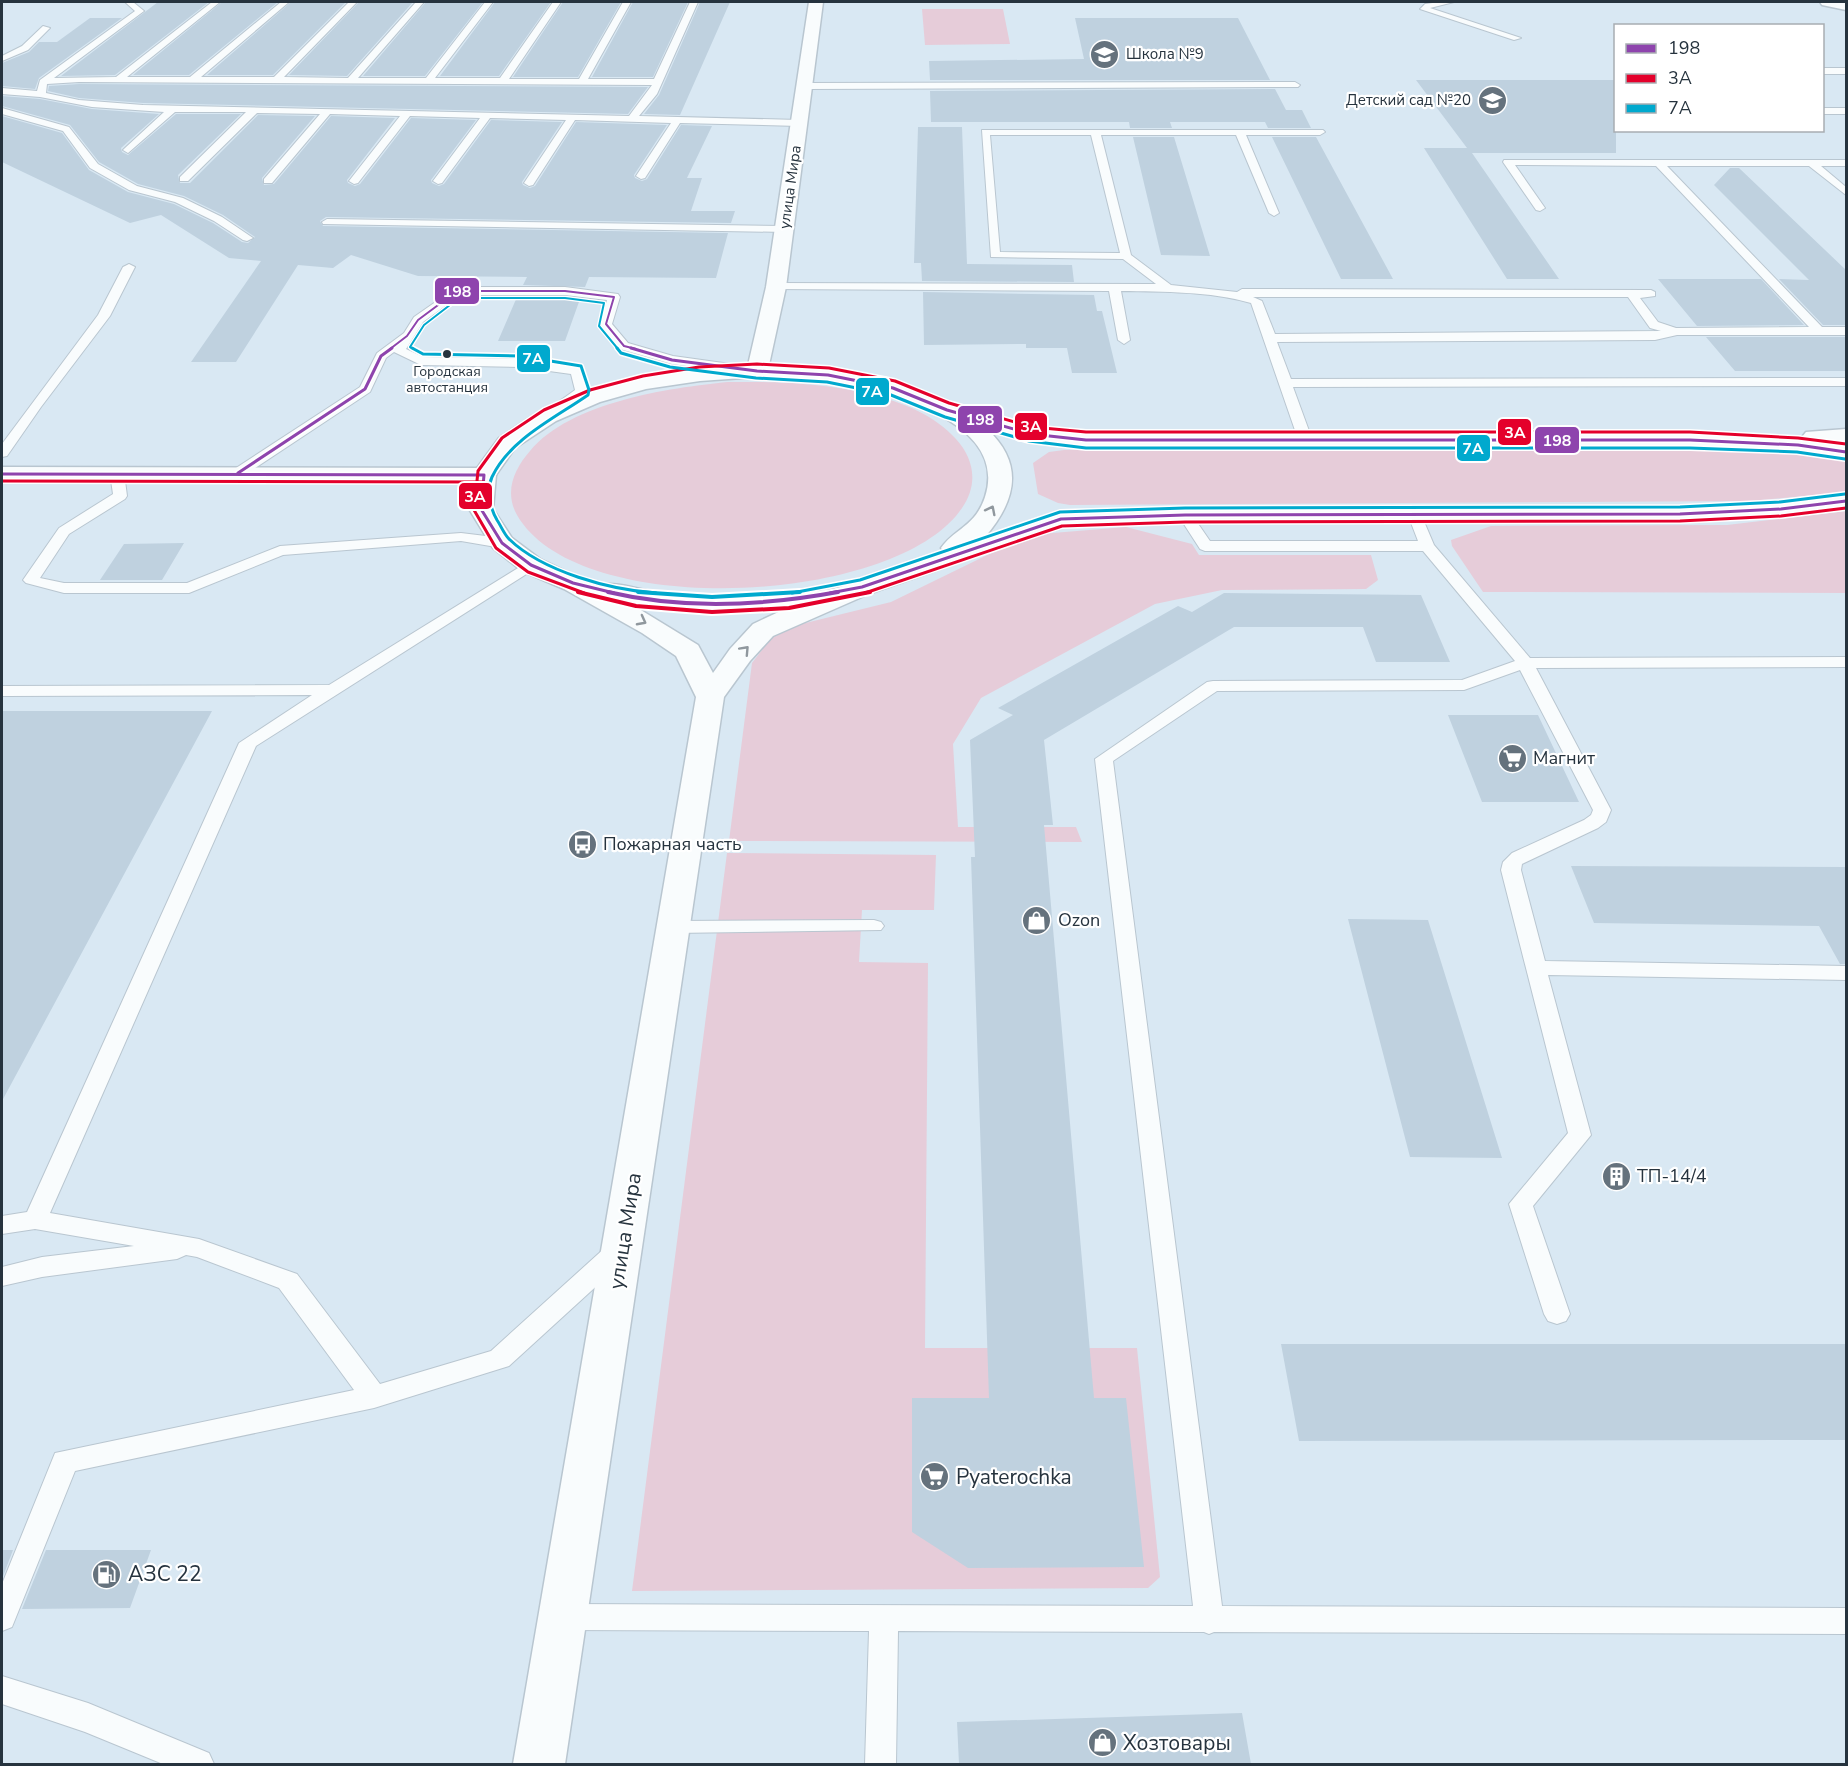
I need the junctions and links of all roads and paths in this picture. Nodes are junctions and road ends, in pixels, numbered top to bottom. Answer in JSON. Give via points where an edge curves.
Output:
{"nodes":[{"id":1,"x":129,"y":2,"type":"edge"},
{"id":2,"x":216,"y":2,"type":"edge"},
{"id":3,"x":285,"y":2,"type":"edge"},
{"id":4,"x":353,"y":2,"type":"edge"},
{"id":5,"x":420,"y":2,"type":"edge"},
{"id":6,"x":489,"y":2,"type":"edge"},
{"id":7,"x":557,"y":2,"type":"edge"},
{"id":8,"x":627,"y":2,"type":"edge"},
{"id":9,"x":694,"y":2,"type":"edge"},
{"id":10,"x":816,"y":2,"type":"edge"},
{"id":11,"x":1450,"y":2,"type":"edge"},
{"id":12,"x":1827,"y":2,"type":"edge"},
{"id":13,"x":1846,"y":6,"type":"edge"},
{"id":14,"x":46,"y":28,"type":"dead end"},
{"id":15,"x":1517,"y":38,"type":"dead end"},
{"id":16,"x":2,"y":59,"type":"edge"},
{"id":17,"x":1824,"y":71,"type":"edge"},
{"id":18,"x":1846,"y":71,"type":"edge"},
{"id":19,"x":118,"y":79,"type":"junction"},
{"id":20,"x":193,"y":79,"type":"junction"},
{"id":21,"x":276,"y":80,"type":"junction"},
{"id":22,"x":351,"y":80,"type":"junction"},
{"id":23,"x":428,"y":81,"type":"junction"},
{"id":24,"x":503,"y":81,"type":"junction"},
{"id":25,"x":582,"y":81,"type":"junction"},
{"id":26,"x":43,"y":82,"type":"junction"},
{"id":27,"x":658,"y":82,"type":"junction"},
{"id":28,"x":1294,"y":85,"type":"dead end"},
{"id":29,"x":805,"y":86,"type":"junction"},
{"id":30,"x":2,"y":92,"type":"edge"},
{"id":31,"x":41,"y":94,"type":"junction"},
{"id":32,"x":171,"y":110,"type":"junction"},
{"id":33,"x":2,"y":111,"type":"edge"},
{"id":34,"x":253,"y":111,"type":"junction"},
{"id":35,"x":1824,"y":111,"type":"edge"},
{"id":36,"x":1846,"y":111,"type":"edge"},
{"id":37,"x":326,"y":112,"type":"junction"},
{"id":38,"x":406,"y":115,"type":"junction"},
{"id":39,"x":486,"y":117,"type":"junction"},
{"id":40,"x":572,"y":118,"type":"junction"},
{"id":41,"x":632,"y":119,"type":"junction"},
{"id":42,"x":676,"y":122,"type":"junction"},
{"id":43,"x":799,"y":123,"type":"junction"},
{"id":44,"x":1095,"y":132,"type":"junction"},
{"id":45,"x":1240,"y":132,"type":"junction"},
{"id":46,"x":1320,"y":132,"type":"dead end"},
{"id":47,"x":128,"y":150,"type":"dead end"},
{"id":48,"x":1659,"y":163,"type":"junction"},
{"id":49,"x":1811,"y":163,"type":"junction"},
{"id":50,"x":1846,"y":163,"type":"edge"},
{"id":51,"x":641,"y":176,"type":"dead end"},
{"id":52,"x":184,"y":179,"type":"dead end"},
{"id":53,"x":268,"y":181,"type":"dead end"},
{"id":54,"x":354,"y":181,"type":"dead end"},
{"id":55,"x":438,"y":181,"type":"dead end"},
{"id":56,"x":529,"y":183,"type":"dead end"},
{"id":57,"x":1846,"y":192,"type":"edge"},
{"id":58,"x":1540,"y":208,"type":"dead end"},
{"id":59,"x":1274,"y":213,"type":"dead end"},
{"id":60,"x":327,"y":222,"type":"dead end"},
{"id":61,"x":785,"y":229,"type":"junction"},
{"id":62,"x":247,"y":238,"type":"dead end"},
{"id":63,"x":1126,"y":256,"type":"junction"},
{"id":64,"x":129,"y":267,"type":"dead end"},
{"id":65,"x":776,"y":287,"type":"junction"},
{"id":66,"x":1114,"y":287,"type":"junction"},
{"id":67,"x":1168,"y":288,"type":"junction"},
{"id":68,"x":1228,"y":293,"type":"junction"},
{"id":69,"x":1631,"y":294,"type":"junction"},
{"id":70,"x":1651,"y":294,"type":"dead end"},
{"id":71,"x":1677,"y":331,"type":"junction"},
{"id":72,"x":1819,"y":331,"type":"junction"},
{"id":73,"x":1846,"y":331,"type":"edge"},
{"id":74,"x":407,"y":336,"type":"junction"},
{"id":75,"x":1270,"y":338,"type":"junction"},
{"id":76,"x":1124,"y":340,"type":"dead end"},
{"id":77,"x":757,"y":371,"type":"junction"},
{"id":78,"x":1846,"y":382,"type":"edge"},
{"id":79,"x":1286,"y":383,"type":"junction"},
{"id":80,"x":947,"y":410,"type":"junction"},
{"id":81,"x":548,"y":416,"type":"junction"},
{"id":82,"x":1814,"y":436,"type":"dead end"},
{"id":83,"x":1846,"y":436,"type":"edge"},
{"id":84,"x":1305,"y":439,"type":"junction"},
{"id":85,"x":1846,"y":452,"type":"edge"},
{"id":86,"x":2,"y":453,"type":"edge"},
{"id":87,"x":117,"y":473,"type":"junction"},
{"id":88,"x":237,"y":473,"type":"junction"},
{"id":89,"x":2,"y":474,"type":"edge"},
{"id":90,"x":484,"y":475,"type":"junction"},
{"id":91,"x":1846,"y":501,"type":"edge"},
{"id":92,"x":1185,"y":515,"type":"junction"},
{"id":93,"x":1415,"y":515,"type":"junction"},
{"id":94,"x":502,"y":543,"type":"junction"},
{"id":95,"x":1427,"y":546,"type":"junction"},
{"id":96,"x":531,"y":565,"type":"junction"},
{"id":97,"x":913,"y":570,"type":"junction"},
{"id":98,"x":573,"y":583,"type":"junction"},
{"id":99,"x":862,"y":588,"type":"junction"},
{"id":100,"x":1846,"y":662,"type":"edge"},
{"id":101,"x":1525,"y":663,"type":"junction"},
{"id":102,"x":335,"y":690,"type":"junction"},
{"id":103,"x":2,"y":691,"type":"edge"},
{"id":104,"x":710,"y":697,"type":"junction"},
{"id":105,"x":874,"y":926,"type":"dead end"},
{"id":106,"x":673,"y":927,"type":"junction"},
{"id":107,"x":1536,"y":968,"type":"junction"},
{"id":108,"x":1846,"y":973,"type":"edge"},
{"id":109,"x":35,"y":1220,"type":"junction"},
{"id":110,"x":2,"y":1225,"type":"edge"},
{"id":111,"x":623,"y":1247,"type":"junction"},
{"id":112,"x":199,"y":1248,"type":"junction"},
{"id":113,"x":2,"y":1277,"type":"edge"},
{"id":114,"x":1557,"y":1314,"type":"dead end"},
{"id":115,"x":374,"y":1397,"type":"junction"},
{"id":116,"x":562,"y":1617,"type":"junction"},
{"id":117,"x":2,"y":1618,"type":"edge"},
{"id":118,"x":884,"y":1619,"type":"junction"},
{"id":119,"x":1209,"y":1621,"type":"junction"},
{"id":120,"x":1846,"y":1621,"type":"edge"},
{"id":121,"x":2,"y":1690,"type":"edge"},
{"id":122,"x":198,"y":1764,"type":"edge"},
{"id":123,"x":539,"y":1764,"type":"edge"},
{"id":124,"x":880,"y":1764,"type":"edge"}],
"edges":[{"from":1,"to":26,"type":"lane","via":[[140,10]]},
{"from":2,"to":19,"type":"lane"},
{"from":3,"to":20,"type":"lane"},
{"from":4,"to":21,"type":"lane"},
{"from":5,"to":22,"type":"lane"},
{"from":6,"to":23,"type":"lane"},
{"from":7,"to":24,"type":"lane"},
{"from":8,"to":25,"type":"lane"},
{"from":9,"to":27,"type":"lane"},
{"from":10,"to":29,"type":"main road","name":"улица Мира"},
{"from":11,"to":15,"type":"lane","via":[[1424,9]]},
{"from":12,"to":13,"type":"main road"},
{"from":14,"to":16,"type":"lane","via":[[25,48]]},
{"from":17,"to":18,"type":"lane"},
{"from":19,"to":20,"type":"lane"},
{"from":19,"to":26,"type":"lane"},
{"from":20,"to":21,"type":"lane"},
{"from":21,"to":22,"type":"lane"},
{"from":22,"to":23,"type":"lane"},
{"from":23,"to":24,"type":"lane"},
{"from":24,"to":25,"type":"lane"},
{"from":25,"to":27,"type":"lane"},
{"from":26,"to":31,"type":"lane"},
{"from":27,"to":41,"type":"lane"},
{"from":28,"to":29,"type":"lane"},
{"from":29,"to":43,"type":"main road","name":"улица Мира"},
{"from":30,"to":31,"type":"lane"},
{"from":31,"to":32,"type":"lane","via":[[99,106]]},
{"from":32,"to":34,"type":"lane"},
{"from":32,"to":47,"type":"lane"},
{"from":33,"to":62,"type":"lane","via":[[66,129],[94,166],[133,188],[179,200]]},
{"from":34,"to":37,"type":"lane"},
{"from":34,"to":52,"type":"lane"},
{"from":35,"to":36,"type":"lane"},
{"from":37,"to":38,"type":"lane"},
{"from":37,"to":53,"type":"lane"},
{"from":38,"to":39,"type":"lane"},
{"from":38,"to":54,"type":"lane"},
{"from":39,"to":40,"type":"lane"},
{"from":39,"to":55,"type":"lane"},
{"from":40,"to":41,"type":"lane"},
{"from":40,"to":56,"type":"lane"},
{"from":41,"to":42,"type":"lane"},
{"from":42,"to":43,"type":"lane"},
{"from":42,"to":51,"type":"lane"},
{"from":43,"to":61,"type":"main road","name":"улица Мира"},
{"from":44,"to":45,"type":"lane"},
{"from":44,"to":63,"type":"lane"},
{"from":44,"to":63,"type":"lane","via":[[985,132],[995,255]]},
{"from":45,"to":46,"type":"lane"},
{"from":45,"to":59,"type":"lane"},
{"from":48,"to":49,"type":"lane"},
{"from":48,"to":58,"type":"lane","via":[[1508,162]]},
{"from":48,"to":72,"type":"lane"},
{"from":49,"to":50,"type":"lane"},
{"from":49,"to":57,"type":"lane"},
{"from":60,"to":61,"type":"lane"},
{"from":61,"to":65,"type":"main road","name":"улица Мира"},
{"from":63,"to":67,"type":"lane"},
{"from":64,"to":86,"type":"lane","via":[[104,316]]},
{"from":65,"to":66,"type":"lane"},
{"from":65,"to":77,"type":"main road","name":"улица Мира"},
{"from":66,"to":67,"type":"lane"},
{"from":66,"to":76,"type":"lane"},
{"from":67,"to":68,"type":"lane"},
{"from":68,"to":69,"type":"lane"},
{"from":68,"to":75,"type":"lane","via":[[1256,301]]},
{"from":69,"to":70,"type":"lane"},
{"from":69,"to":71,"type":"lane","via":[[1654,325]]},
{"from":71,"to":72,"type":"lane"},
{"from":71,"to":75,"type":"lane","via":[[1655,336]]},
{"from":72,"to":73,"type":"lane"},
{"from":74,"to":77,"type":"lane","via":[[418,320],[457,291],[565,291],[614,297],[606,324],[624,346],[672,360]]},
{"from":74,"to":81,"type":"lane","via":[[399,350],[421,361],[520,363],[576,371],[582,391]]},
{"from":74,"to":88,"type":"lane","via":[[381,356],[365,389]]},
{"from":75,"to":79,"type":"lane"},
{"from":77,"to":80,"type":"main road","via":[[828,375],[882,386]]},
{"from":77,"to":81,"type":"main road","via":[[700,374],[644,383],[592,397]]},
{"from":78,"to":79,"type":"lane"},
{"from":79,"to":84,"type":"lane"},
{"from":80,"to":84,"type":"main road","via":[[1031,434],[1086,441]]},
{"from":97,"to":80,"type":"main road","one_way":true,"via":[[959,545],[989,517],[1002,487],[998,458],[979,432]]},
{"from":81,"to":90,"type":"main road","via":[[507,443]]},
{"from":82,"to":83,"type":"main road"},
{"from":84,"to":85,"type":"main road","via":[[1690,440],[1798,445]]},
{"from":87,"to":88,"type":"main road"},
{"from":87,"to":89,"type":"main road"},
{"from":87,"to":94,"type":"lane","via":[[120,496],[64,531],[31,580],[64,588],[189,588],[280,551],[461,537]]},
{"from":88,"to":90,"type":"main road"},
{"from":90,"to":94,"type":"main road","via":[[481,509]]},
{"from":91,"to":93,"type":"main road","via":[[1680,514]]},
{"from":92,"to":93,"type":"main road"},
{"from":92,"to":95,"type":"lane","via":[[1205,546]]},
{"from":92,"to":97,"type":"main road","via":[[1061,519]]},
{"from":93,"to":95,"type":"lane"},
{"from":94,"to":96,"type":"main road"},
{"from":95,"to":101,"type":"lane"},
{"from":96,"to":98,"type":"main road"},
{"from":96,"to":102,"type":"lane"},
{"from":97,"to":99,"type":"main road"},
{"from":98,"to":99,"type":"main road","via":[[638,599],[712,605],[789,601]]},
{"from":98,"to":104,"type":"main road","one_way":true,"via":[[688,651]]},
{"from":104,"to":99,"type":"main road","one_way":true,"via":[[764,630]]},
{"from":100,"to":101,"type":"lane"},
{"from":101,"to":107,"type":"lane","via":[[1602,810],[1591,824],[1514,862],[1511,870]]},
{"from":101,"to":119,"type":"lane","via":[[1464,685],[1213,686],[1104,759]]},
{"from":102,"to":103,"type":"lane"},
{"from":102,"to":109,"type":"lane","via":[[248,743]]},
{"from":104,"to":106,"type":"main road","name":"улица Мира"},
{"from":105,"to":106,"type":"lane"},
{"from":106,"to":111,"type":"main road","name":"улица Мира"},
{"from":107,"to":108,"type":"lane"},
{"from":107,"to":114,"type":"lane","via":[[1580,1135],[1521,1204]]},
{"from":109,"to":110,"type":"lane"},
{"from":109,"to":112,"type":"lane"},
{"from":111,"to":115,"type":"lane","via":[[500,1359]]},
{"from":111,"to":116,"type":"main road","name":"улица Мира"},
{"from":112,"to":113,"type":"lane","via":[[42,1268]]},
{"from":112,"to":115,"type":"lane","via":[[288,1281]]},
{"from":115,"to":117,"type":"lane","via":[[65,1461]]},
{"from":116,"to":118,"type":"lane"},
{"from":116,"to":123,"type":"main road","name":"улица Мира"},
{"from":118,"to":119,"type":"lane"},
{"from":118,"to":124,"type":"lane"},
{"from":119,"to":120,"type":"lane"},
{"from":121,"to":122,"type":"lane","via":[[88,1718]]}]}
